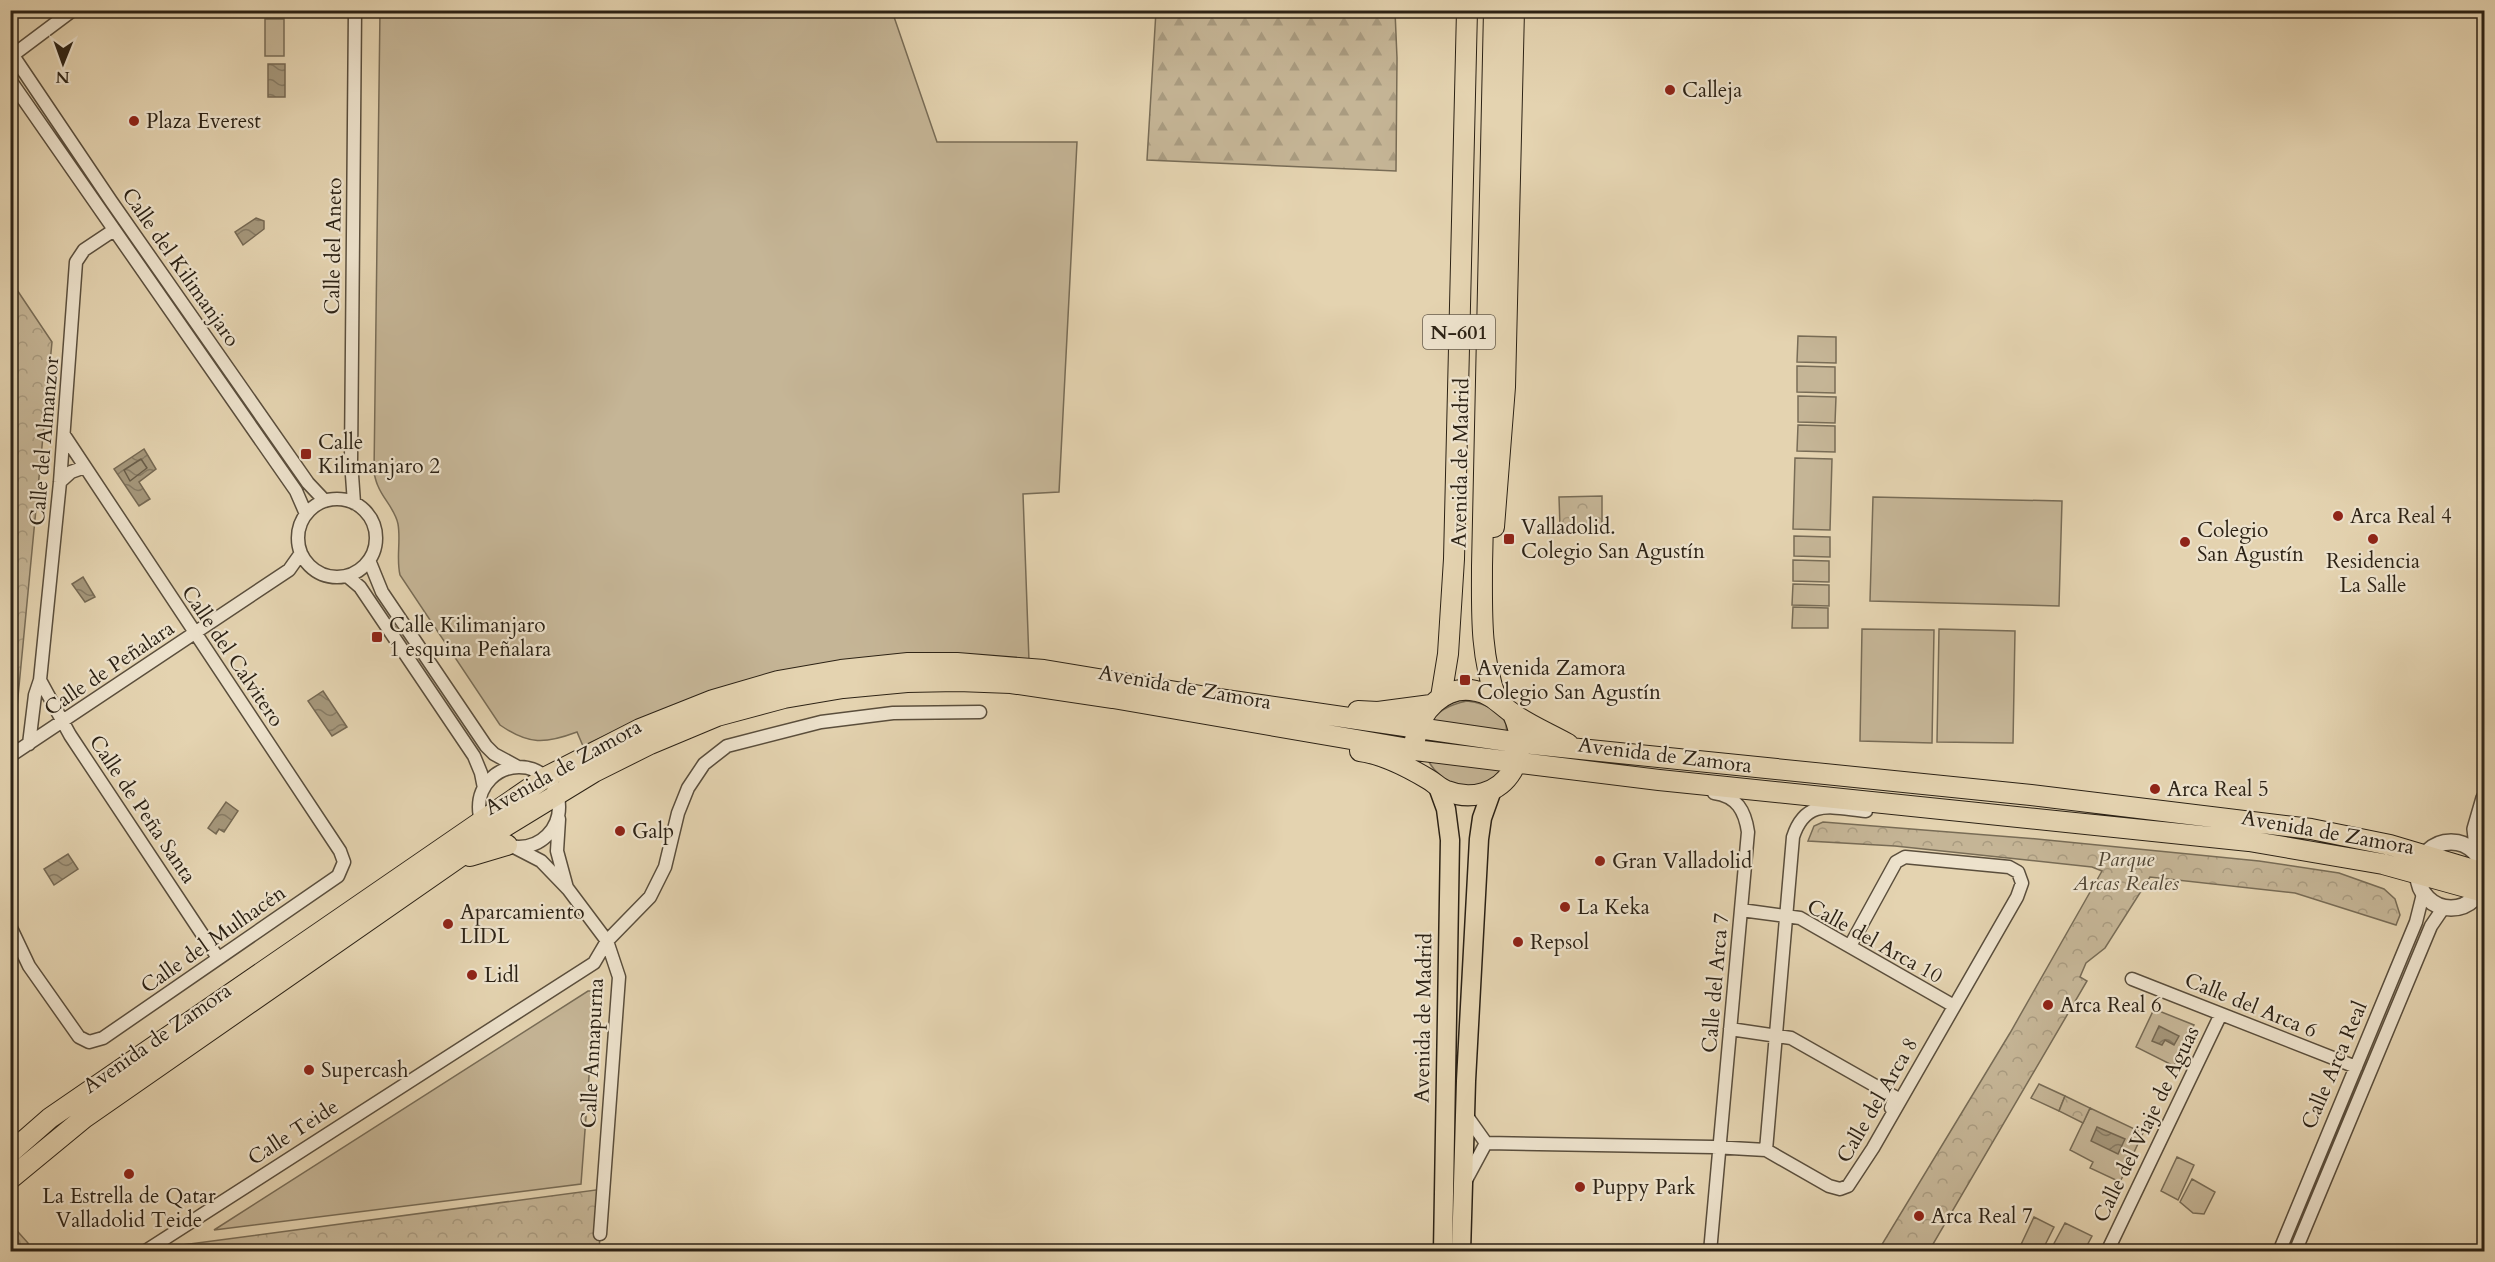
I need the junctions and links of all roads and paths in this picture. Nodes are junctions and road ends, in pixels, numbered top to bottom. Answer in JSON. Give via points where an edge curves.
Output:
{"nodes":[{"id":1,"x":74,"y":10,"type":"edge"},
{"id":2,"x":355,"y":10,"type":"edge"},
{"id":3,"x":1467,"y":10,"type":"edge"},
{"id":4,"x":1494,"y":10,"type":"edge"},
{"id":5,"x":1514,"y":10,"type":"edge"},
{"id":6,"x":12,"y":53,"type":"edge"},
{"id":7,"x":10,"y":80,"type":"edge"},
{"id":8,"x":114,"y":230,"type":"junction"},
{"id":9,"x":64,"y":435,"type":"junction"},
{"id":10,"x":85,"y":467,"type":"junction"},
{"id":11,"x":60,"y":482,"type":"junction"},
{"id":12,"x":325,"y":501,"type":"junction"},
{"id":13,"x":348,"y":501,"type":"junction"},
{"id":14,"x":306,"y":514,"type":"junction"},
{"id":15,"x":301,"y":553,"type":"junction"},
{"id":16,"x":369,"y":560,"type":"junction"},
{"id":17,"x":1482,"y":566,"type":"junction"},
{"id":18,"x":311,"y":567,"type":"junction"},
{"id":19,"x":289,"y":570,"type":"junction"},
{"id":20,"x":347,"y":576,"type":"junction"},
{"id":21,"x":195,"y":634,"type":"junction"},
{"id":22,"x":40,"y":680,"type":"junction"},
{"id":23,"x":1496,"y":698,"type":"junction"},
{"id":24,"x":1436,"y":701,"type":"junction"},
{"id":25,"x":1210,"y":706,"type":"junction"},
{"id":26,"x":980,"y":712,"type":"dead end"},
{"id":27,"x":1513,"y":714,"type":"junction"},
{"id":28,"x":64,"y":722,"type":"junction"},
{"id":29,"x":1417,"y":729,"type":"junction"},
{"id":30,"x":29,"y":744,"type":"junction"},
{"id":31,"x":1578,"y":749,"type":"junction"},
{"id":32,"x":1415,"y":750,"type":"junction"},
{"id":33,"x":1519,"y":752,"type":"junction"},
{"id":34,"x":10,"y":756,"type":"edge"},
{"id":35,"x":531,"y":771,"type":"junction"},
{"id":36,"x":1659,"y":780,"type":"junction"},
{"id":37,"x":1433,"y":783,"type":"junction"},
{"id":38,"x":1492,"y":790,"type":"junction"},
{"id":39,"x":2484,"y":798,"type":"edge"},
{"id":40,"x":558,"y":806,"type":"junction"},
{"id":41,"x":1985,"y":814,"type":"junction"},
{"id":42,"x":492,"y":824,"type":"junction"},
{"id":43,"x":2453,"y":842,"type":"junction"},
{"id":44,"x":451,"y":852,"type":"junction"},
{"id":45,"x":2421,"y":863,"type":"junction"},
{"id":46,"x":342,"y":869,"type":"joint"},
{"id":47,"x":2482,"y":877,"type":"edge"},
{"id":48,"x":568,"y":889,"type":"junction"},
{"id":49,"x":2423,"y":894,"type":"junction"},
{"id":50,"x":2444,"y":907,"type":"junction"},
{"id":51,"x":1741,"y":910,"type":"junction"},
{"id":52,"x":1786,"y":916,"type":"junction"},
{"id":53,"x":10,"y":926,"type":"edge"},
{"id":54,"x":607,"y":941,"type":"junction"},
{"id":55,"x":1850,"y":946,"type":"junction"},
{"id":56,"x":218,"y":958,"type":"junction"},
{"id":57,"x":2132,"y":979,"type":"dead end"},
{"id":58,"x":1954,"y":1006,"type":"junction"},
{"id":59,"x":2221,"y":1014,"type":"junction"},
{"id":60,"x":1730,"y":1029,"type":"junction"},
{"id":61,"x":1776,"y":1036,"type":"junction"},
{"id":62,"x":2356,"y":1067,"type":"junction"},
{"id":63,"x":1464,"y":1112,"type":"junction"},
{"id":64,"x":50,"y":1118,"type":"junction"},
{"id":65,"x":1888,"y":1121,"type":"junction"},
{"id":66,"x":1486,"y":1143,"type":"junction"},
{"id":67,"x":10,"y":1144,"type":"edge"},
{"id":68,"x":1719,"y":1147,"type":"junction"},
{"id":69,"x":1766,"y":1150,"type":"junction"},
{"id":70,"x":10,"y":1153,"type":"edge"},
{"id":71,"x":10,"y":1179,"type":"edge"},
{"id":72,"x":1462,"y":1189,"type":"junction"},
{"id":73,"x":600,"y":1234,"type":"dead end"},
{"id":74,"x":157,"y":1247,"type":"edge"},
{"id":75,"x":144,"y":1251,"type":"edge"},
{"id":76,"x":1443,"y":1251,"type":"edge"},
{"id":77,"x":1461,"y":1251,"type":"edge"},
{"id":78,"x":1710,"y":1251,"type":"edge"},
{"id":79,"x":2107,"y":1251,"type":"edge"},
{"id":80,"x":2279,"y":1251,"type":"edge"},
{"id":81,"x":2295,"y":1251,"type":"edge"}],
"edges":[{"from":1,"to":6,"type":"street"},
{"from":2,"to":13,"type":"street","name":"Calle del Aneto"},
{"from":3,"to":24,"type":"highway","name":"Avenida de Madrid","number":"N-601","via":[[1454,559],[1448,654]]},
{"from":4,"to":17,"type":"highway","name":"Avenida de Madrid","number":"N-601"},
{"from":5,"to":17,"type":"highway","via":[[1502,440],[1493,540]]},
{"from":6,"to":12,"type":"street","name":"Calle del Kilimanjaro","via":[[114,206],[308,483]]},
{"from":7,"to":8,"type":"street","name":"Calle del Kilimanjaro"},
{"from":8,"to":9,"type":"street","name":"Calle del Almanzor","via":[[84,250],[76,262]]},
{"from":8,"to":14,"type":"street","name":"Calle del Kilimanjaro","via":[[296,491]]},
{"from":9,"to":10,"type":"street","name":"Calle del Calvitero"},
{"from":9,"to":11,"type":"street","name":"Calle del Almanzor"},
{"from":10,"to":11,"type":"street","via":[[70,472]]},
{"from":10,"to":21,"type":"street","name":"Calle del Calvitero"},
{"from":11,"to":22,"type":"street","name":"Calle del Almanzor"},
{"from":12,"to":13,"type":"street"},
{"from":12,"to":14,"type":"street"},
{"from":13,"to":16,"type":"street","via":[[368,514],[375,527],[375,546]]},
{"from":14,"to":15,"type":"street","via":[[298,535]]},
{"from":15,"to":18,"type":"street"},
{"from":15,"to":19,"type":"street","name":"Calle de Peñalara"},
{"from":16,"to":20,"type":"street"},
{"from":16,"to":35,"type":"street","via":[[381,592],[486,747]]},
{"from":17,"to":23,"type":"highway","name":"Avenida de Madrid","number":"N-601","via":[[1483,654]]},
{"from":18,"to":19,"type":"street","name":"Calle de Peñalara"},
{"from":18,"to":20,"type":"street","via":[[327,576]]},
{"from":19,"to":21,"type":"street","name":"Calle de Peñalara"},
{"from":20,"to":42,"type":"street","via":[[360,587],[474,756]]},
{"from":21,"to":28,"type":"street","name":"Calle de Peñalara"},
{"from":21,"to":46,"type":"street","name":"Calle del Calvitero","via":[[340,851]]},
{"from":22,"to":28,"type":"street","name":"Calle de Peña Santa"},
{"from":22,"to":30,"type":"street","name":"Calle del Almanzor"},
{"from":23,"to":24,"type":"highway","via":[[1464,690]]},
{"from":23,"to":27,"type":"highway"},
{"from":24,"to":25,"type":"highway","via":[[1378,712],[1266,699]]},
{"from":24,"to":29,"type":"highway"},
{"from":25,"to":29,"type":"highway","name":"Avenida de Zamora"},
{"from":25,"to":32,"type":"highway","name":"Avenida de Zamora"},
{"from":25,"to":35,"type":"highway","name":"Avenida de Zamora","via":[[1044,670],[967,663],[908,663],[778,681],[712,700],[584,756]]},
{"from":25,"to":37,"type":"highway","via":[[1271,736],[1371,752]]},
{"from":25,"to":40,"type":"highway","name":"Avenida de Zamora","via":[[1113,698],[1011,683],[907,682],[843,688],[783,698],[717,717],[650,744],[585,778]]},
{"from":26,"to":54,"type":"street","name":"Calle Teide","via":[[893,713],[821,722],[728,746],[704,764],[688,788],[664,867],[650,897]]},
{"from":27,"to":31,"type":"highway"},
{"from":27,"to":33,"type":"highway","via":[[1518,726]]},
{"from":28,"to":30,"type":"street","name":"Calle de Peñalara"},
{"from":28,"to":56,"type":"street","name":"Calle de Peña Santa"},
{"from":29,"to":32,"type":"highway"},
{"from":29,"to":33,"type":"highway","name":"Avenida de Zamora"},
{"from":30,"to":34,"type":"street","name":"Calle de Peñalara"},
{"from":31,"to":33,"type":"highway","name":"Avenida de Zamora"},
{"from":31,"to":45,"type":"highway","name":"Avenida de Zamora","via":[[2311,829],[2358,837]]},
{"from":32,"to":33,"type":"highway","name":"Avenida de Zamora"},
{"from":32,"to":37,"type":"highway","via":[[1421,768]]},
{"from":33,"to":36,"type":"highway","name":"Avenida de Zamora"},
{"from":33,"to":38,"type":"highway","via":[[1509,777]]},
{"from":35,"to":40,"type":"street"},
{"from":35,"to":42,"type":"highway","name":"Avenida de Zamora"},
{"from":35,"to":42,"type":"street","via":[[497,774]]},
{"from":36,"to":41,"type":"highway","name":"Avenida de Zamora"},
{"from":36,"to":51,"type":"street","name":"Calle del Arca 7","via":[[1725,795],[1737,802],[1748,832]]},
{"from":37,"to":38,"type":"highway","via":[[1468,796]]},
{"from":37,"to":76,"type":"main road","name":"Avenida de Madrid","via":[[1446,809],[1450,840]]},
{"from":38,"to":63,"type":"main road","name":"Avenida de Madrid","via":[[1479,839]]},
{"from":39,"to":43,"type":"street","via":[[2464,832]]},
{"from":39,"to":47,"type":"street","via":[[2475,829]]},
{"from":40,"to":42,"type":"highway","name":"Avenida de Zamora"},
{"from":40,"to":42,"type":"street","via":[[549,834],[527,846]]},
{"from":40,"to":48,"type":"street","name":"Calle Annapurna","via":[[557,851]]},
{"from":41,"to":45,"type":"highway","name":"Avenida de Zamora"},
{"from":41,"to":52,"type":"street","via":[[1926,816],[1818,807],[1807,812],[1793,837]]},
{"from":42,"to":44,"type":"highway"},
{"from":42,"to":44,"type":"highway","name":"Avenida de Zamora"},
{"from":42,"to":48,"type":"street","name":"Calle Annapurna","via":[[541,861]]},
{"from":43,"to":45,"type":"street","via":[[2433,847]]},
{"from":43,"to":47,"type":"street","via":[[2463,844]]},
{"from":44,"to":64,"type":"highway","name":"Avenida de Zamora"},
{"from":44,"to":71,"type":"highway","name":"Avenida de Zamora","via":[[84,1118]]},
{"from":45,"to":47,"type":"highway","name":"Avenida de Zamora"},
{"from":45,"to":49,"type":"street"},
{"from":46,"to":56,"type":"street","name":"Calle del Mulhacén","via":[[338,876]]},
{"from":47,"to":50,"type":"street","via":[[2464,905]]},
{"from":48,"to":54,"type":"street","name":"Calle Annapurna"},
{"from":49,"to":50,"type":"street"},
{"from":49,"to":62,"type":"street","name":"Calle Arca Real","via":[[2416,922]]},
{"from":50,"to":81,"type":"street","name":"Calle Arca Real","via":[[2428,933]]},
{"from":51,"to":52,"type":"street","name":"Calle del Arca 10"},
{"from":51,"to":60,"type":"street","name":"Calle del Arca 7"},
{"from":52,"to":55,"type":"street","name":"Calle del Arca 10","via":[[1800,918]]},
{"from":52,"to":61,"type":"street"},
{"from":53,"to":56,"type":"street","name":"Calle del Mulhacén","via":[[29,966],[79,1037],[89,1042],[103,1038]]},
{"from":54,"to":73,"type":"street","name":"Calle Annapurna","via":[[619,977]]},
{"from":54,"to":74,"type":"street","name":"Calle Teide","via":[[594,963]]},
{"from":55,"to":58,"type":"street","name":"Calle del Arca 10"},
{"from":55,"to":58,"type":"street","name":"Calle del Arca 8","via":[[1896,862],[1905,857],[2009,867],[2018,872],[2022,883],[2017,897]]},
{"from":57,"to":59,"type":"street","name":"Calle del Arca 6"},
{"from":58,"to":65,"type":"street","name":"Calle del Arca 8"},
{"from":59,"to":62,"type":"street","name":"Calle del Arca 6"},
{"from":59,"to":79,"type":"street","name":"Calle del Viaje de Aguas"},
{"from":60,"to":61,"type":"street"},
{"from":60,"to":68,"type":"street","name":"Calle del Arca 7"},
{"from":61,"to":65,"type":"street","via":[[1791,1038],[1894,1096]]},
{"from":61,"to":69,"type":"street"},
{"from":62,"to":80,"type":"street","name":"Calle Arca Real"},
{"from":63,"to":66,"type":"street","name":"Avenida de Madrid"},
{"from":63,"to":72,"type":"main road","name":"Avenida de Madrid"},
{"from":64,"to":67,"type":"highway"},
{"from":64,"to":70,"type":"highway","name":"Avenida de Zamora"},
{"from":65,"to":69,"type":"street","name":"Calle del Arca 8","via":[[1848,1186],[1840,1189]]},
{"from":66,"to":68,"type":"street","name":"Calle del Arca 8"},
{"from":66,"to":72,"type":"street"},
{"from":68,"to":69,"type":"street","name":"Calle del Arca 8"},
{"from":68,"to":78,"type":"street","name":"Calle del Arca 7"},
{"from":72,"to":77,"type":"main road","name":"Avenida de Madrid"},
{"from":74,"to":75,"type":"street","name":"Calle Teide"}]}
